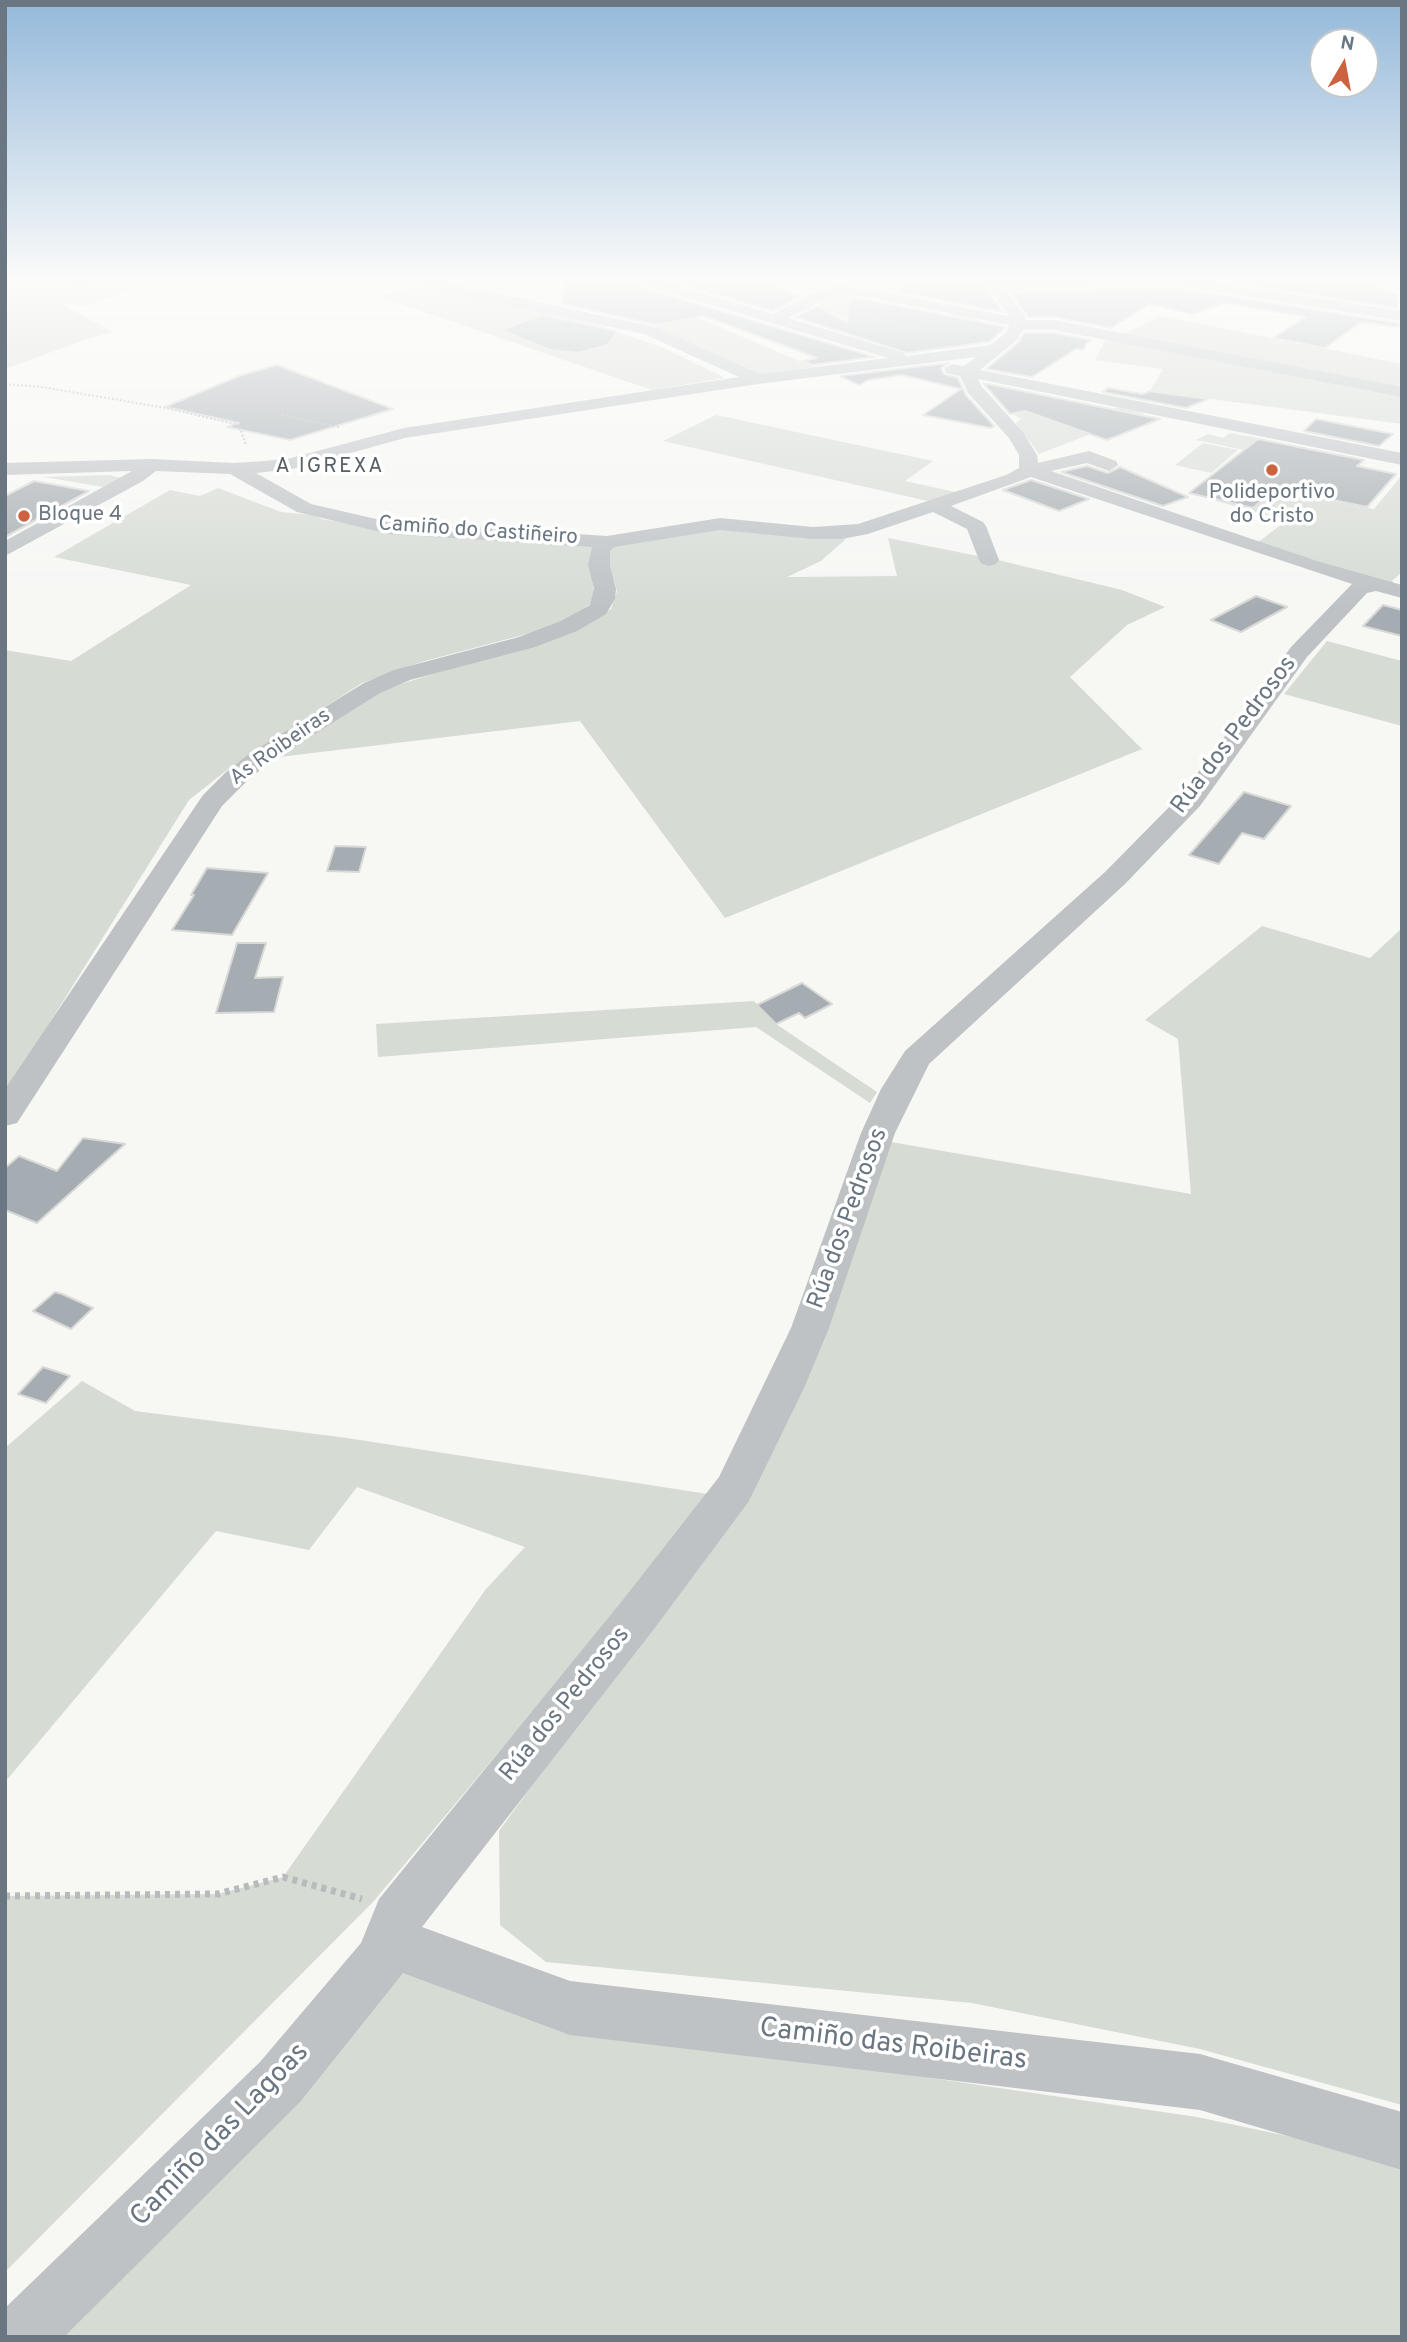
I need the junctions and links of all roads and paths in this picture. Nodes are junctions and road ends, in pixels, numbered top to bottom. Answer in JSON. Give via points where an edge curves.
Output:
{"nodes":[{"id":1,"x":61,"y":390,"type":"edge"},
{"id":2,"x":684,"y":390,"type":"edge"},
{"id":3,"x":975,"y":390,"type":"edge"},
{"id":4,"x":1058,"y":390,"type":"edge"},
{"id":5,"x":1402,"y":459,"type":"edge"},
{"id":6,"x":301,"y":460,"type":"junction"},
{"id":7,"x":152,"y":464,"type":"junction"},
{"id":8,"x":1109,"y":465,"type":"dead end"},
{"id":9,"x":5,"y":469,"type":"edge"},
{"id":10,"x":234,"y":469,"type":"junction"},
{"id":11,"x":1029,"y":470,"type":"junction"},
{"id":12,"x":935,"y":506,"type":"junction"},
{"id":13,"x":607,"y":542,"type":"junction"},
{"id":14,"x":5,"y":550,"type":"edge"},
{"id":15,"x":989,"y":560,"type":"dead end"},
{"id":16,"x":1388,"y":588,"type":"edge"},
{"id":17,"x":5,"y":1115,"type":"edge"},
{"id":18,"x":5,"y":1896,"type":"edge"},
{"id":19,"x":393,"y":1929,"type":"junction"},
{"id":20,"x":1402,"y":2141,"type":"edge"},
{"id":21,"x":20,"y":2337,"type":"edge"}],
"edges":[{"from":1,"to":6,"type":"path","via":[[239,425],[247,445]]},
{"from":2,"to":6,"type":"street","via":[[393,435]]},
{"from":3,"to":11,"type":"street","via":[[1017,436],[1028,455]]},
{"from":4,"to":5,"type":"street"},
{"from":6,"to":10,"type":"street"},
{"from":7,"to":9,"type":"street"},
{"from":7,"to":10,"type":"street"},
{"from":7,"to":14,"type":"street"},
{"from":8,"to":11,"type":"street","via":[[1089,457]]},
{"from":10,"to":13,"type":"street","name":"Camiño do Castiñeiro","via":[[304,508],[390,528]]},
{"from":11,"to":12,"type":"street"},
{"from":11,"to":16,"type":"street","name":"Rúa dos Pedrosos"},
{"from":12,"to":13,"type":"street","via":[[842,533],[720,524]]},
{"from":12,"to":15,"type":"street","via":[[976,526]]},
{"from":13,"to":17,"type":"street","name":"As Roibeiras","via":[[600,550],[605,589],[598,609],[537,638],[402,675],[372,688],[235,778],[212,801]]},
{"from":16,"to":19,"type":"street","name":"Rúa dos Pedrosos","via":[[1360,588],[1299,652],[1191,800],[1115,878],[916,1058],[878,1133],[810,1328],[734,1489]]},
{"from":18,"to":19,"type":"path","via":[[218,1894],[284,1877],[373,1902]]},
{"from":19,"to":20,"type":"street","name":"Camiño das Roibeiras","via":[[570,2008],[1200,2082]]},
{"from":19,"to":21,"type":"street","name":"Camiño das Lagoas","via":[[382,1960],[280,2082]]}]}
